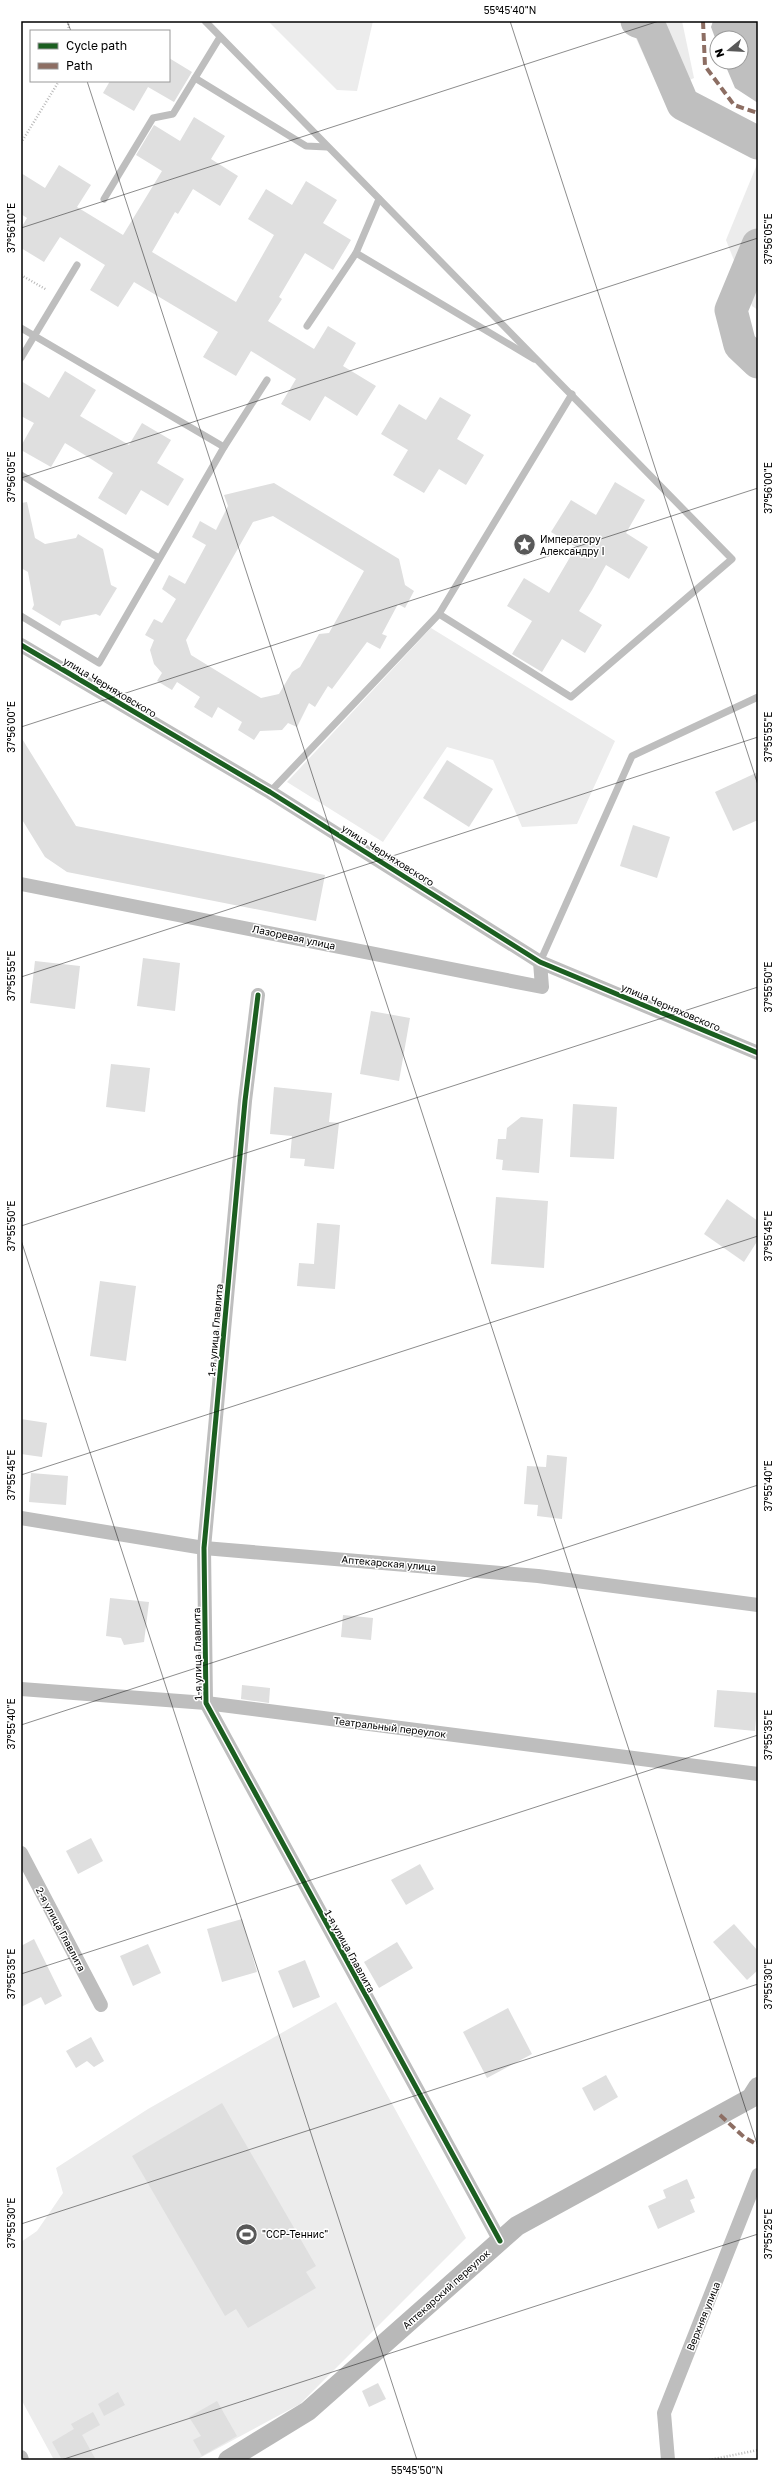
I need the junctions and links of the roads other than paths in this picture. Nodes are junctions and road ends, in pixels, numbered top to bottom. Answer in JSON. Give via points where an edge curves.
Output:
{"nodes":[{"id":1,"x":205,"y":21,"type":"edge"},
{"id":2,"x":220,"y":37,"type":"junction"},
{"id":3,"x":195,"y":78,"type":"junction"},
{"id":4,"x":327,"y":147,"type":"junction"},
{"id":5,"x":104,"y":199,"type":"dead end"},
{"id":6,"x":379,"y":199,"type":"junction"},
{"id":7,"x":356,"y":253,"type":"junction"},
{"id":8,"x":77,"y":265,"type":"dead end"},
{"id":9,"x":308,"y":326,"type":"dead end"},
{"id":10,"x":21,"y":328,"type":"edge"},
{"id":11,"x":35,"y":336,"type":"junction"},
{"id":12,"x":21,"y":358,"type":"edge"},
{"id":13,"x":543,"y":364,"type":"junction"},
{"id":14,"x":267,"y":380,"type":"dead end"},
{"id":15,"x":572,"y":394,"type":"junction"},
{"id":16,"x":224,"y":447,"type":"junction"},
{"id":17,"x":21,"y":475,"type":"edge"},
{"id":18,"x":159,"y":558,"type":"junction"},
{"id":19,"x":439,"y":614,"type":"junction"},
{"id":20,"x":21,"y":616,"type":"edge"},
{"id":21,"x":21,"y":645,"type":"edge"},
{"id":22,"x":758,"y":697,"type":"edge"},
{"id":23,"x":270,"y":792,"type":"junction"},
{"id":24,"x":21,"y":883,"type":"edge"},
{"id":25,"x":540,"y":962,"type":"junction"},
{"id":26,"x":258,"y":995,"type":"dead end"},
{"id":27,"x":758,"y":1053,"type":"edge"},
{"id":28,"x":21,"y":1518,"type":"edge"},
{"id":29,"x":204,"y":1548,"type":"junction"},
{"id":30,"x":758,"y":1604,"type":"edge"},
{"id":31,"x":21,"y":1689,"type":"edge"},
{"id":32,"x":206,"y":1703,"type":"junction"},
{"id":33,"x":758,"y":1774,"type":"edge"},
{"id":34,"x":21,"y":1853,"type":"edge"},
{"id":35,"x":101,"y":2005,"type":"dead end"},
{"id":36,"x":758,"y":2087,"type":"edge"},
{"id":37,"x":758,"y":2175,"type":"edge"},
{"id":38,"x":500,"y":2241,"type":"junction"},
{"id":39,"x":228,"y":2460,"type":"edge"},
{"id":40,"x":668,"y":2460,"type":"edge"}],
"edges":[{"from":1,"to":2,"type":"lane"},
{"from":2,"to":3,"type":"lane"},
{"from":2,"to":4,"type":"lane"},
{"from":3,"to":4,"type":"lane","via":[[306,146]]},
{"from":3,"to":5,"type":"lane","via":[[173,114],[152,118]]},
{"from":4,"to":6,"type":"lane"},
{"from":6,"to":7,"type":"lane"},
{"from":6,"to":13,"type":"lane"},
{"from":7,"to":9,"type":"lane"},
{"from":7,"to":13,"type":"lane"},
{"from":8,"to":11,"type":"lane"},
{"from":10,"to":11,"type":"lane"},
{"from":11,"to":12,"type":"lane"},
{"from":11,"to":16,"type":"lane"},
{"from":13,"to":15,"type":"lane"},
{"from":14,"to":16,"type":"lane"},
{"from":15,"to":19,"type":"lane"},
{"from":15,"to":19,"type":"lane","via":[[732,559],[571,697]]},
{"from":16,"to":18,"type":"lane"},
{"from":17,"to":18,"type":"lane"},
{"from":18,"to":20,"type":"lane","via":[[99,663]]},
{"from":19,"to":23,"type":"lane"},
{"from":21,"to":23,"type":"street","name":"улица Черняховского"},
{"from":22,"to":25,"type":"lane","via":[[632,756]]},
{"from":23,"to":25,"type":"street","name":"улица Черняховского"},
{"from":24,"to":25,"type":"street","name":"Лазоревая улица","via":[[542,988]]},
{"from":25,"to":27,"type":"street","name":"улица Черняховского"},
{"from":26,"to":29,"type":"street","name":"1-я улица Главлита","via":[[244,1109]]},
{"from":28,"to":29,"type":"street","name":"Аптекарская улица"},
{"from":29,"to":30,"type":"street","name":"Аптекарская улица","via":[[538,1576]]},
{"from":29,"to":32,"type":"street","name":"1-я улица Главлита"},
{"from":31,"to":32,"type":"street","name":"Театральный переулок"},
{"from":32,"to":33,"type":"street","name":"Театральный переулок"},
{"from":32,"to":38,"type":"street","name":"1-я улица Главлита"},
{"from":34,"to":35,"type":"street","name":"2-я улица Главлита"},
{"from":36,"to":38,"type":"street","name":"Аптекарский переулок","via":[[750,2098],[517,2226]]},
{"from":37,"to":40,"type":"street","name":"Верхняя улица","via":[[664,2413]]},
{"from":38,"to":39,"type":"street","name":"Аптекарский переулок","via":[[308,2411]]}]}
